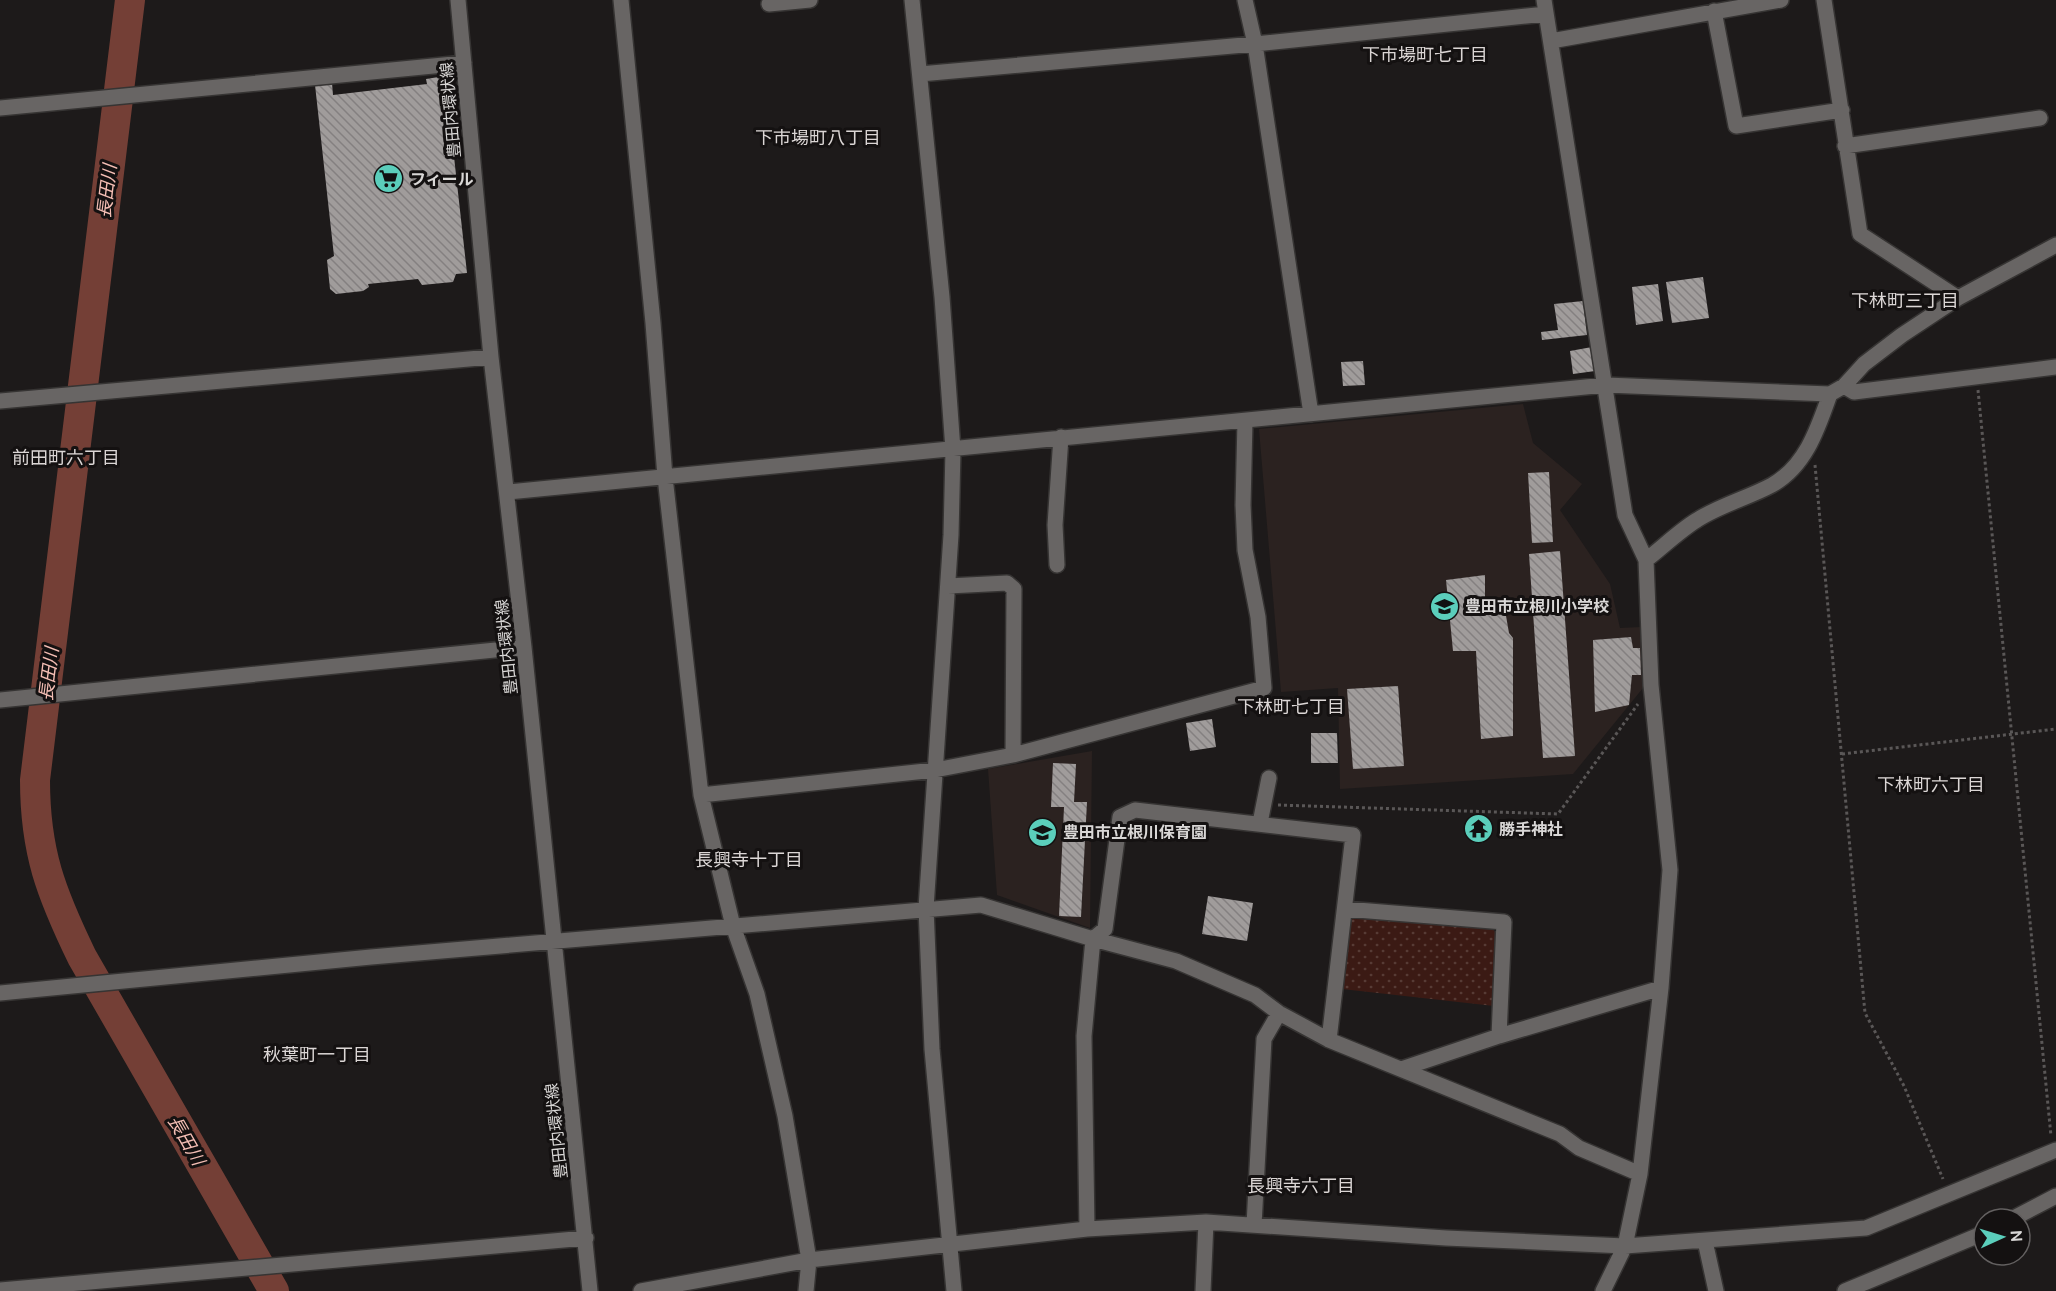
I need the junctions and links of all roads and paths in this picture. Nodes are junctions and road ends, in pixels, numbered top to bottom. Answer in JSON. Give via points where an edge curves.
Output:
{"nodes":[{"id":1,"x":458,"y":0,"type":"edge"},
{"id":2,"x":621,"y":0,"type":"edge"},
{"id":3,"x":810,"y":0,"type":"edge"},
{"id":4,"x":912,"y":0,"type":"edge"},
{"id":5,"x":1245,"y":0,"type":"edge"},
{"id":6,"x":1781,"y":0,"type":"edge"},
{"id":7,"x":1824,"y":0,"type":"edge"},
{"id":8,"x":769,"y":4,"type":"dead end"},
{"id":9,"x":1545,"y":7,"type":"edge"},
{"id":10,"x":1714,"y":11,"type":"junction"},
{"id":11,"x":1551,"y":41,"type":"junction"},
{"id":12,"x":1255,"y":44,"type":"junction"},
{"id":13,"x":464,"y":63,"type":"junction"},
{"id":14,"x":920,"y":74,"type":"junction"},
{"id":15,"x":0,"y":108,"type":"edge"},
{"id":16,"x":1842,"y":111,"type":"junction"},
{"id":17,"x":2040,"y":118,"type":"dead end"},
{"id":18,"x":1845,"y":146,"type":"junction"},
{"id":19,"x":2056,"y":245,"type":"edge"},
{"id":20,"x":1958,"y":298,"type":"junction"},
{"id":21,"x":491,"y":357,"type":"junction"},
{"id":22,"x":2056,"y":367,"type":"edge"},
{"id":23,"x":1977,"y":377,"type":"junction"},
{"id":24,"x":1606,"y":385,"type":"junction"},
{"id":25,"x":1844,"y":386,"type":"junction"},
{"id":26,"x":1830,"y":394,"type":"junction"},
{"id":27,"x":0,"y":401,"type":"edge"},
{"id":28,"x":1311,"y":414,"type":"junction"},
{"id":29,"x":1245,"y":421,"type":"junction"},
{"id":30,"x":1061,"y":438,"type":"junction"},
{"id":31,"x":1813,"y":439,"type":"junction"},
{"id":32,"x":953,"y":450,"type":"junction"},
{"id":33,"x":665,"y":477,"type":"junction"},
{"id":34,"x":508,"y":492,"type":"junction"},
{"id":35,"x":1646,"y":560,"type":"junction"},
{"id":36,"x":1057,"y":566,"type":"dead end"},
{"id":37,"x":948,"y":586,"type":"junction"},
{"id":38,"x":524,"y":647,"type":"junction"},
{"id":39,"x":1651,"y":685,"type":"junction"},
{"id":40,"x":0,"y":700,"type":"edge"},
{"id":41,"x":2056,"y":729,"type":"edge"},
{"id":42,"x":2012,"y":734,"type":"junction"},
{"id":43,"x":1842,"y":754,"type":"junction"},
{"id":44,"x":1013,"y":755,"type":"junction"},
{"id":45,"x":934,"y":770,"type":"junction"},
{"id":46,"x":1269,"y":778,"type":"dead end"},
{"id":47,"x":701,"y":795,"type":"junction"},
{"id":48,"x":1265,"y":804,"type":"junction"},
{"id":49,"x":1260,"y":823,"type":"junction"},
{"id":50,"x":926,"y":908,"type":"junction"},
{"id":51,"x":1345,"y":909,"type":"junction"},
{"id":52,"x":733,"y":926,"type":"junction"},
{"id":53,"x":1093,"y":939,"type":"junction"},
{"id":54,"x":555,"y":942,"type":"junction"},
{"id":55,"x":1661,"y":988,"type":"junction"},
{"id":56,"x":0,"y":993,"type":"edge"},
{"id":57,"x":1279,"y":1013,"type":"junction"},
{"id":58,"x":1499,"y":1036,"type":"junction"},
{"id":59,"x":1329,"y":1040,"type":"junction"},
{"id":60,"x":1401,"y":1069,"type":"junction"},
{"id":61,"x":2054,"y":1150,"type":"edge"},
{"id":62,"x":1640,"y":1174,"type":"junction"},
{"id":63,"x":1949,"y":1194,"type":"junction"},
{"id":64,"x":2056,"y":1196,"type":"edge"},
{"id":65,"x":2032,"y":1209,"type":"edge"},
{"id":66,"x":1206,"y":1222,"type":"junction"},
{"id":67,"x":1254,"y":1224,"type":"junction"},
{"id":68,"x":1087,"y":1229,"type":"junction"},
{"id":69,"x":586,"y":1238,"type":"junction"},
{"id":70,"x":1972,"y":1238,"type":"edge"},
{"id":71,"x":1705,"y":1241,"type":"junction"},
{"id":72,"x":948,"y":1245,"type":"junction"},
{"id":73,"x":1625,"y":1246,"type":"junction"},
{"id":74,"x":809,"y":1260,"type":"junction"},
{"id":75,"x":0,"y":1290,"type":"edge"},
{"id":76,"x":590,"y":1291,"type":"edge"},
{"id":77,"x":641,"y":1291,"type":"edge"},
{"id":78,"x":806,"y":1291,"type":"edge"},
{"id":79,"x":954,"y":1291,"type":"edge"},
{"id":80,"x":1203,"y":1291,"type":"edge"},
{"id":81,"x":1603,"y":1291,"type":"edge"},
{"id":82,"x":1716,"y":1291,"type":"edge"},
{"id":83,"x":1845,"y":1291,"type":"edge"}],
"edges":[{"from":1,"to":13,"type":"street","name":"豊田内環状線"},
{"from":2,"to":33,"type":"street"},
{"from":3,"to":8,"type":"street"},
{"from":4,"to":14,"type":"street"},
{"from":5,"to":12,"type":"street"},
{"from":6,"to":10,"type":"street"},
{"from":7,"to":16,"type":"street"},
{"from":9,"to":11,"type":"street"},
{"from":9,"to":12,"type":"street"},
{"from":10,"to":11,"type":"street"},
{"from":10,"to":16,"type":"street","via":[[1736,126]]},
{"from":11,"to":24,"type":"street"},
{"from":12,"to":14,"type":"street"},
{"from":12,"to":28,"type":"street"},
{"from":13,"to":15,"type":"street"},
{"from":13,"to":21,"type":"street","name":"豊田内環状線"},
{"from":14,"to":32,"type":"street"},
{"from":16,"to":18,"type":"street"},
{"from":17,"to":18,"type":"street"},
{"from":18,"to":20,"type":"street","via":[[1860,234]]},
{"from":19,"to":20,"type":"street"},
{"from":20,"to":25,"type":"street","via":[[1864,364]]},
{"from":21,"to":27,"type":"street"},
{"from":21,"to":34,"type":"street","name":"豊田内環状線"},
{"from":22,"to":23,"type":"street"},
{"from":23,"to":25,"type":"street","via":[[1854,392]]},
{"from":23,"to":42,"type":"path"},
{"from":24,"to":26,"type":"street"},
{"from":24,"to":28,"type":"street"},
{"from":24,"to":35,"type":"street","via":[[1626,515]]},
{"from":25,"to":26,"type":"street"},
{"from":26,"to":31,"type":"street"},
{"from":28,"to":29,"type":"street"},
{"from":29,"to":30,"type":"street"},
{"from":29,"to":44,"type":"street","via":[[1245,550],[1258,617],[1264,688]]},
{"from":30,"to":32,"type":"street"},
{"from":30,"to":36,"type":"street","via":[[1055,525]]},
{"from":31,"to":35,"type":"street","via":[[1802,459],[1774,484],[1695,521]]},
{"from":31,"to":43,"type":"path"},
{"from":32,"to":33,"type":"street"},
{"from":32,"to":37,"type":"street"},
{"from":33,"to":34,"type":"street"},
{"from":33,"to":47,"type":"street"},
{"from":34,"to":38,"type":"street","name":"豊田内環状線"},
{"from":35,"to":39,"type":"street"},
{"from":37,"to":44,"type":"street","via":[[1007,583],[1014,590]]},
{"from":37,"to":45,"type":"street"},
{"from":38,"to":40,"type":"street"},
{"from":38,"to":54,"type":"street","name":"豊田内環状線"},
{"from":39,"to":48,"type":"path","via":[[1558,814]]},
{"from":39,"to":55,"type":"street","via":[[1670,870]]},
{"from":41,"to":42,"type":"path"},
{"from":42,"to":43,"type":"path"},
{"from":42,"to":61,"type":"path"},
{"from":43,"to":63,"type":"path","via":[[1865,1013],[1904,1086]]},
{"from":44,"to":45,"type":"street"},
{"from":45,"to":47,"type":"street"},
{"from":45,"to":50,"type":"street"},
{"from":46,"to":48,"type":"street"},
{"from":47,"to":52,"type":"street"},
{"from":48,"to":49,"type":"street"},
{"from":49,"to":51,"type":"street","via":[[1353,835]]},
{"from":49,"to":53,"type":"street","via":[[1135,810],[1120,817],[1105,929]]},
{"from":50,"to":52,"type":"street"},
{"from":50,"to":53,"type":"street","via":[[981,905]]},
{"from":50,"to":72,"type":"street","via":[[932,1049]]},
{"from":51,"to":58,"type":"street","via":[[1504,922]]},
{"from":51,"to":59,"type":"street"},
{"from":52,"to":54,"type":"street"},
{"from":52,"to":74,"type":"street","via":[[757,994],[785,1116]]},
{"from":53,"to":57,"type":"street","via":[[1176,961],[1255,995]]},
{"from":53,"to":68,"type":"street","via":[[1084,1036]]},
{"from":54,"to":56,"type":"street"},
{"from":54,"to":69,"type":"street","name":"豊田内環状線"},
{"from":55,"to":58,"type":"street"},
{"from":55,"to":62,"type":"street"},
{"from":57,"to":59,"type":"street"},
{"from":57,"to":67,"type":"street","via":[[1264,1039]]},
{"from":58,"to":60,"type":"street"},
{"from":59,"to":60,"type":"street"},
{"from":60,"to":62,"type":"street","via":[[1560,1134],[1579,1148]]},
{"from":61,"to":63,"type":"street"},
{"from":62,"to":73,"type":"street"},
{"from":63,"to":71,"type":"street","via":[[1866,1228]]},
{"from":64,"to":65,"type":"street"},
{"from":66,"to":67,"type":"street"},
{"from":66,"to":68,"type":"street"},
{"from":66,"to":80,"type":"street"},
{"from":67,"to":73,"type":"street"},
{"from":68,"to":72,"type":"street"},
{"from":69,"to":75,"type":"street"},
{"from":69,"to":76,"type":"street","name":"豊田内環状線"},
{"from":70,"to":83,"type":"street"},
{"from":71,"to":73,"type":"street"},
{"from":71,"to":82,"type":"street"},
{"from":72,"to":74,"type":"street"},
{"from":72,"to":79,"type":"street"},
{"from":73,"to":81,"type":"street"},
{"from":74,"to":77,"type":"street"},
{"from":74,"to":78,"type":"street"}]}
